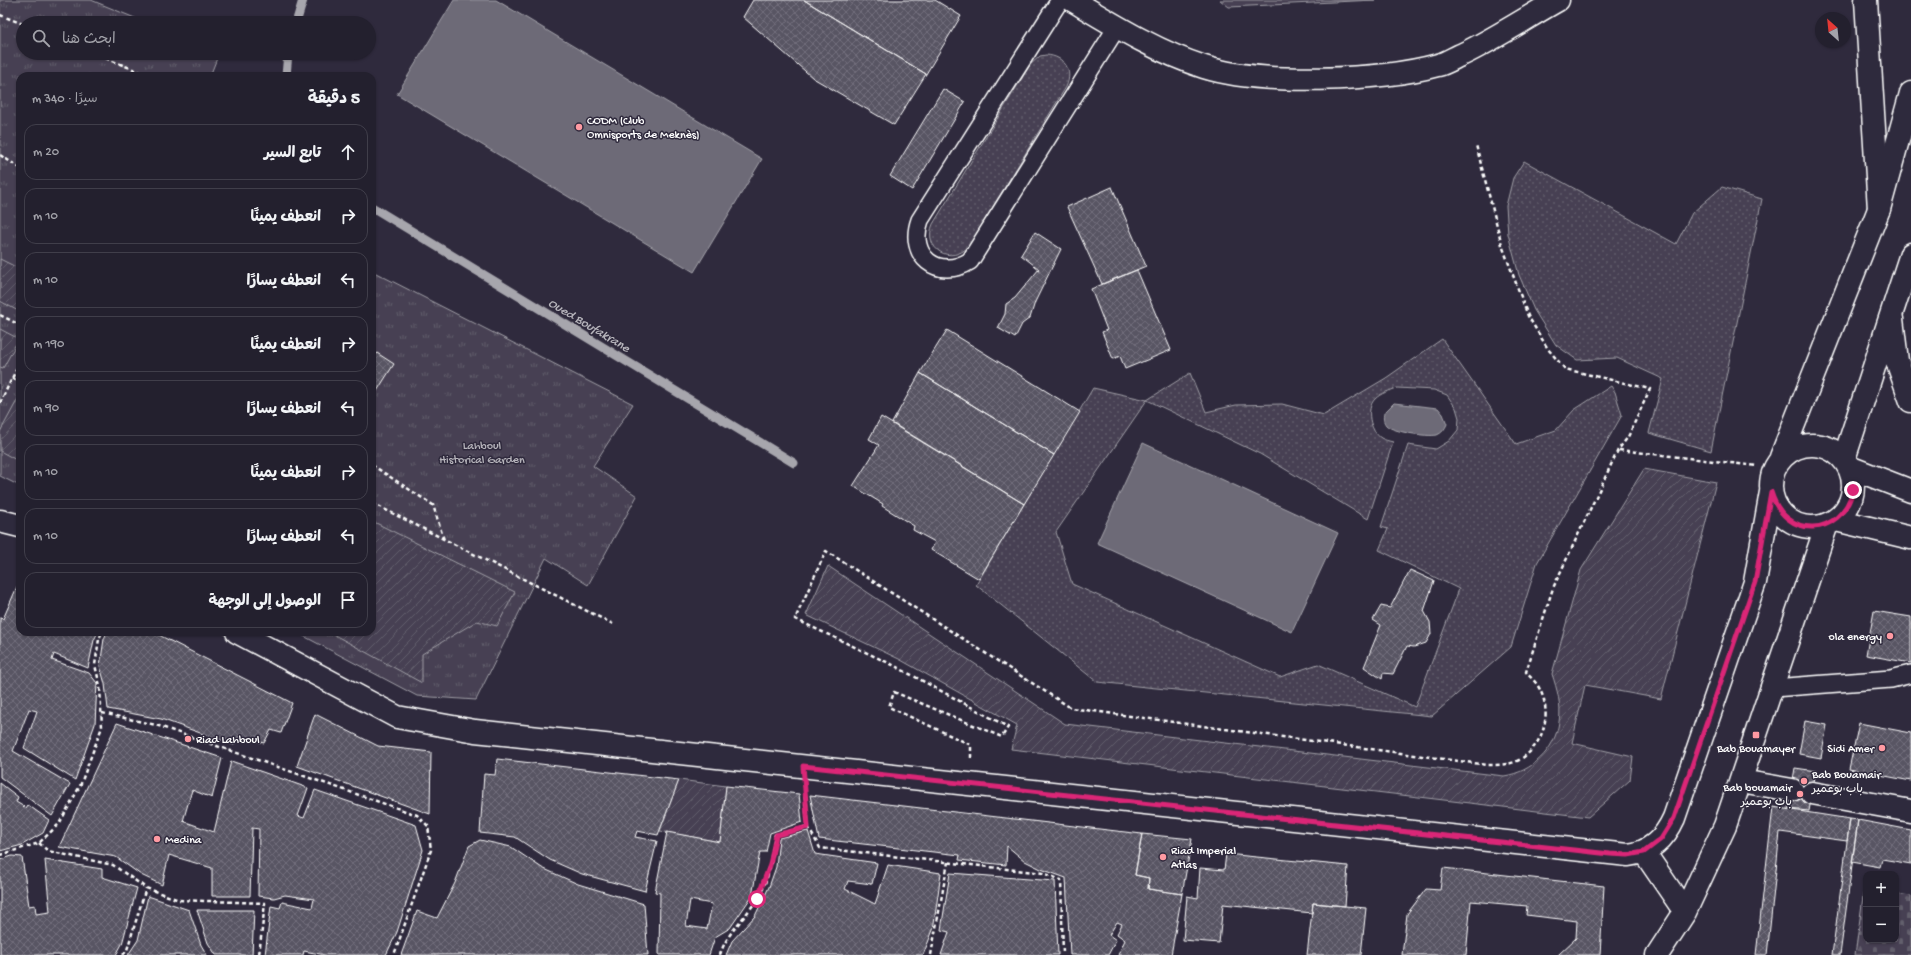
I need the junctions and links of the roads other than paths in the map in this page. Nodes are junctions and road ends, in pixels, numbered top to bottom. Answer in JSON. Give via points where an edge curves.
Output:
{"nodes":[{"id":1,"x":1060,"y":0,"type":"edge"},
{"id":2,"x":1072,"y":0,"type":"edge"},
{"id":3,"x":1558,"y":0,"type":"edge"},
{"id":4,"x":1866,"y":0,"type":"edge"},
{"id":5,"x":1117,"y":27,"type":"junction"},
{"id":6,"x":1911,"y":93,"type":"edge"},
{"id":7,"x":1879,"y":209,"type":"junction"},
{"id":8,"x":1911,"y":254,"type":"edge"},
{"id":9,"x":1891,"y":312,"type":"junction"},
{"id":10,"x":1911,"y":401,"type":"edge"},
{"id":11,"x":1778,"y":462,"type":"junction"},
{"id":12,"x":1846,"y":463,"type":"junction"},
{"id":13,"x":1911,"y":491,"type":"edge"},
{"id":14,"x":1771,"y":492,"type":"junction"},
{"id":15,"x":0,"y":521,"type":"edge"},
{"id":16,"x":1831,"y":522,"type":"junction"},
{"id":17,"x":16,"y":525,"type":"edge"},
{"id":18,"x":1911,"y":538,"type":"edge"},
{"id":19,"x":244,"y":636,"type":"edge"},
{"id":20,"x":1911,"y":674,"type":"edge"},
{"id":21,"x":1772,"y":688,"type":"junction"},
{"id":22,"x":1741,"y":781,"type":"junction"},
{"id":23,"x":1911,"y":811,"type":"edge"},
{"id":24,"x":1644,"y":852,"type":"junction"},
{"id":25,"x":1685,"y":912,"type":"junction"},
{"id":26,"x":1657,"y":955,"type":"edge"}],
"edges":[{"from":1,"to":5,"type":"lane","via":[[920,220],[916,239],[918,249],[931,264],[951,269],[961,266],[973,256]]},
{"from":2,"to":5,"type":"main road"},
{"from":3,"to":5,"type":"main road","via":[[1473,49],[1439,65],[1394,73],[1343,77],[1276,78],[1205,67],[1169,54]]},
{"from":4,"to":7,"type":"main road"},
{"from":6,"to":7,"type":"main road"},
{"from":7,"to":11,"type":"main road"},
{"from":8,"to":9,"type":"main road"},
{"from":9,"to":10,"type":"main road","via":[[1897,362]]},
{"from":9,"to":12,"type":"main road"},
{"from":11,"to":12,"type":"main road","via":[[1793,449],[1806,445],[1820,445],[1833,450]]},
{"from":11,"to":14,"type":"main road","via":[[1771,480]]},
{"from":12,"to":13,"type":"main road"},
{"from":12,"to":16,"type":"main road","via":[[1853,478],[1853,490],[1844,512]]},
{"from":14,"to":16,"type":"main road","via":[[1774,504],[1791,522],[1815,527]]},
{"from":14,"to":24,"type":"main road","via":[[1755,582],[1687,782],[1670,826],[1661,839]]},
{"from":15,"to":17,"type":"main road"},
{"from":16,"to":18,"type":"main road"},
{"from":16,"to":21,"type":"main road","via":[[1802,595]]},
{"from":19,"to":24,"type":"main road","via":[[397,717],[475,731],[1610,854],[1628,855]]},
{"from":20,"to":21,"type":"lane","via":[[1895,679]]},
{"from":21,"to":22,"type":"main road"},
{"from":22,"to":23,"type":"main road"},
{"from":22,"to":25,"type":"main road","via":[[1725,826]]},
{"from":24,"to":25,"type":"main road"},
{"from":25,"to":26,"type":"main road"}]}
